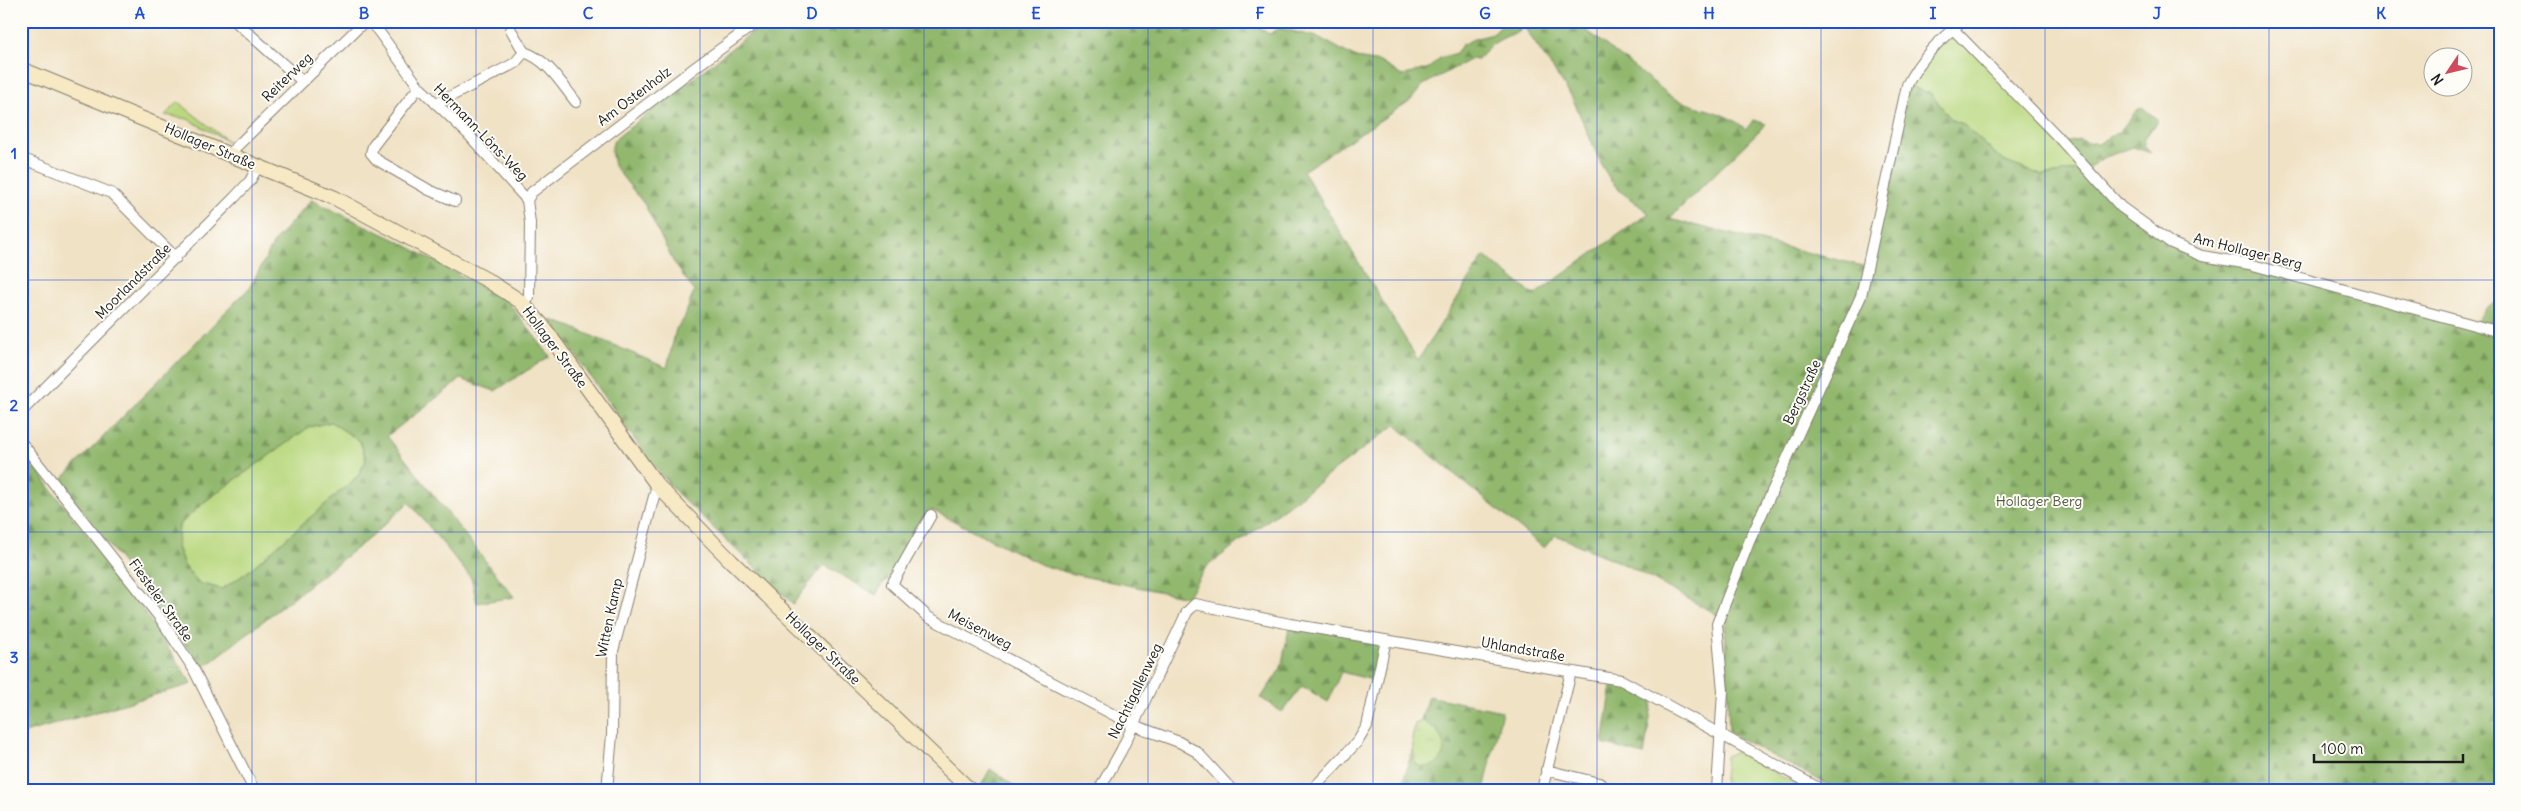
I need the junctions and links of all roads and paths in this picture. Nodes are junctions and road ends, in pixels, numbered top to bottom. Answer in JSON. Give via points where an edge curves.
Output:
{"nodes":[{"id":1,"x":235,"y":21,"type":"edge"},
{"id":2,"x":365,"y":21,"type":"edge"},
{"id":3,"x":371,"y":21,"type":"edge"},
{"id":4,"x":765,"y":21,"type":"edge"},
{"id":5,"x":1962,"y":21,"type":"edge"},
{"id":6,"x":1953,"y":29,"type":"junction"},
{"id":7,"x":511,"y":30,"type":"dead end"},
{"id":8,"x":524,"y":52,"type":"junction"},
{"id":9,"x":21,"y":69,"type":"edge"},
{"id":10,"x":302,"y":81,"type":"junction"},
{"id":11,"x":419,"y":87,"type":"junction"},
{"id":12,"x":576,"y":102,"type":"dead end"},
{"id":13,"x":436,"y":104,"type":"junction"},
{"id":14,"x":232,"y":154,"type":"junction"},
{"id":15,"x":21,"y":158,"type":"edge"},
{"id":16,"x":258,"y":166,"type":"junction"},
{"id":17,"x":527,"y":200,"type":"junction"},
{"id":18,"x":455,"y":201,"type":"dead end"},
{"id":19,"x":176,"y":258,"type":"junction"},
{"id":20,"x":524,"y":306,"type":"junction"},
{"id":21,"x":2500,"y":332,"type":"edge"},
{"id":22,"x":21,"y":412,"type":"edge"},
{"id":23,"x":21,"y":442,"type":"edge"},
{"id":24,"x":657,"y":485,"type":"junction"},
{"id":25,"x":931,"y":516,"type":"dead end"},
{"id":26,"x":1195,"y":604,"type":"joint"},
{"id":27,"x":1386,"y":640,"type":"junction"},
{"id":28,"x":1571,"y":672,"type":"junction"},
{"id":29,"x":1133,"y":725,"type":"junction"},
{"id":30,"x":1722,"y":737,"type":"junction"},
{"id":31,"x":1546,"y":770,"type":"junction"},
{"id":32,"x":254,"y":790,"type":"edge"},
{"id":33,"x":606,"y":790,"type":"edge"},
{"id":34,"x":970,"y":790,"type":"edge"},
{"id":35,"x":1099,"y":790,"type":"edge"},
{"id":36,"x":1232,"y":790,"type":"edge"},
{"id":37,"x":1312,"y":790,"type":"edge"},
{"id":38,"x":1542,"y":790,"type":"edge"},
{"id":39,"x":1610,"y":790,"type":"edge"},
{"id":40,"x":1718,"y":790,"type":"edge"},
{"id":41,"x":1822,"y":790,"type":"edge"}],
"edges":[{"from":1,"to":10,"type":"street"},
{"from":2,"to":10,"type":"street","name":"Reiterweg"},
{"from":3,"to":11,"type":"street","name":"Hermann-Löns-Weg"},
{"from":4,"to":17,"type":"street","name":"Am Ostenholz","via":[[752,26],[697,66],[532,192]]},
{"from":5,"to":6,"type":"street","name":"Bergstraße"},
{"from":6,"to":21,"type":"street","name":"Am Hollager Berg","via":[[2059,138],[2109,195],[2134,218],[2171,243],[2202,256],[2249,264]]},
{"from":6,"to":30,"type":"street","name":"Bergstraße","via":[[1915,67],[1907,85],[1861,296],[1749,542],[1717,624],[1724,691]]},
{"from":7,"to":8,"type":"street"},
{"from":8,"to":12,"type":"street","via":[[545,63]]},
{"from":8,"to":13,"type":"street","via":[[514,63]]},
{"from":9,"to":14,"type":"main road","name":"Hollager Straße"},
{"from":10,"to":14,"type":"street","name":"Reiterweg"},
{"from":11,"to":13,"type":"street","name":"Hermann-Löns-Weg"},
{"from":11,"to":18,"type":"street","via":[[371,153],[377,160],[428,190]]},
{"from":13,"to":17,"type":"street","name":"Hermann-Löns-Weg"},
{"from":14,"to":16,"type":"main road","name":"Hollager Straße"},
{"from":15,"to":19,"type":"street","via":[[111,193]]},
{"from":16,"to":19,"type":"street","name":"Moorlandstraße","via":[[250,181]]},
{"from":16,"to":20,"type":"main road","name":"Hollager Straße","via":[[352,207],[487,280]]},
{"from":17,"to":20,"type":"street","name":"Hermann-Löns-Weg","via":[[530,223],[529,297]]},
{"from":19,"to":22,"type":"street","name":"Moorlandstraße"},
{"from":20,"to":24,"type":"main road","name":"Hollager Straße","via":[[542,325]]},
{"from":23,"to":32,"type":"street","name":"Fiesteler Straße","via":[[160,618],[194,668]]},
{"from":24,"to":33,"type":"street","name":"Witten Kamp","via":[[613,651],[612,735]]},
{"from":24,"to":34,"type":"main road","name":"Hollager Straße","via":[[731,561]]},
{"from":25,"to":29,"type":"street","name":"Meisenweg","via":[[892,584],[898,592],[928,617]]},
{"from":26,"to":27,"type":"street","name":"Uhlandstraße"},
{"from":26,"to":29,"type":"street","name":"Nachtigallenweg","via":[[1188,612]]},
{"from":27,"to":28,"type":"street","name":"Uhlandstraße"},
{"from":27,"to":37,"type":"street","via":[[1367,726],[1358,741]]},
{"from":28,"to":30,"type":"street","name":"Uhlandstraße","via":[[1620,680]]},
{"from":28,"to":31,"type":"street"},
{"from":29,"to":35,"type":"street","name":"Nachtigallenweg"},
{"from":29,"to":36,"type":"street","via":[[1197,752]]},
{"from":30,"to":40,"type":"street","name":"Bergstraße"},
{"from":30,"to":41,"type":"street","name":"Uhlandstraße"},
{"from":31,"to":38,"type":"street"},
{"from":31,"to":39,"type":"street","via":[[1599,783]]}]}
